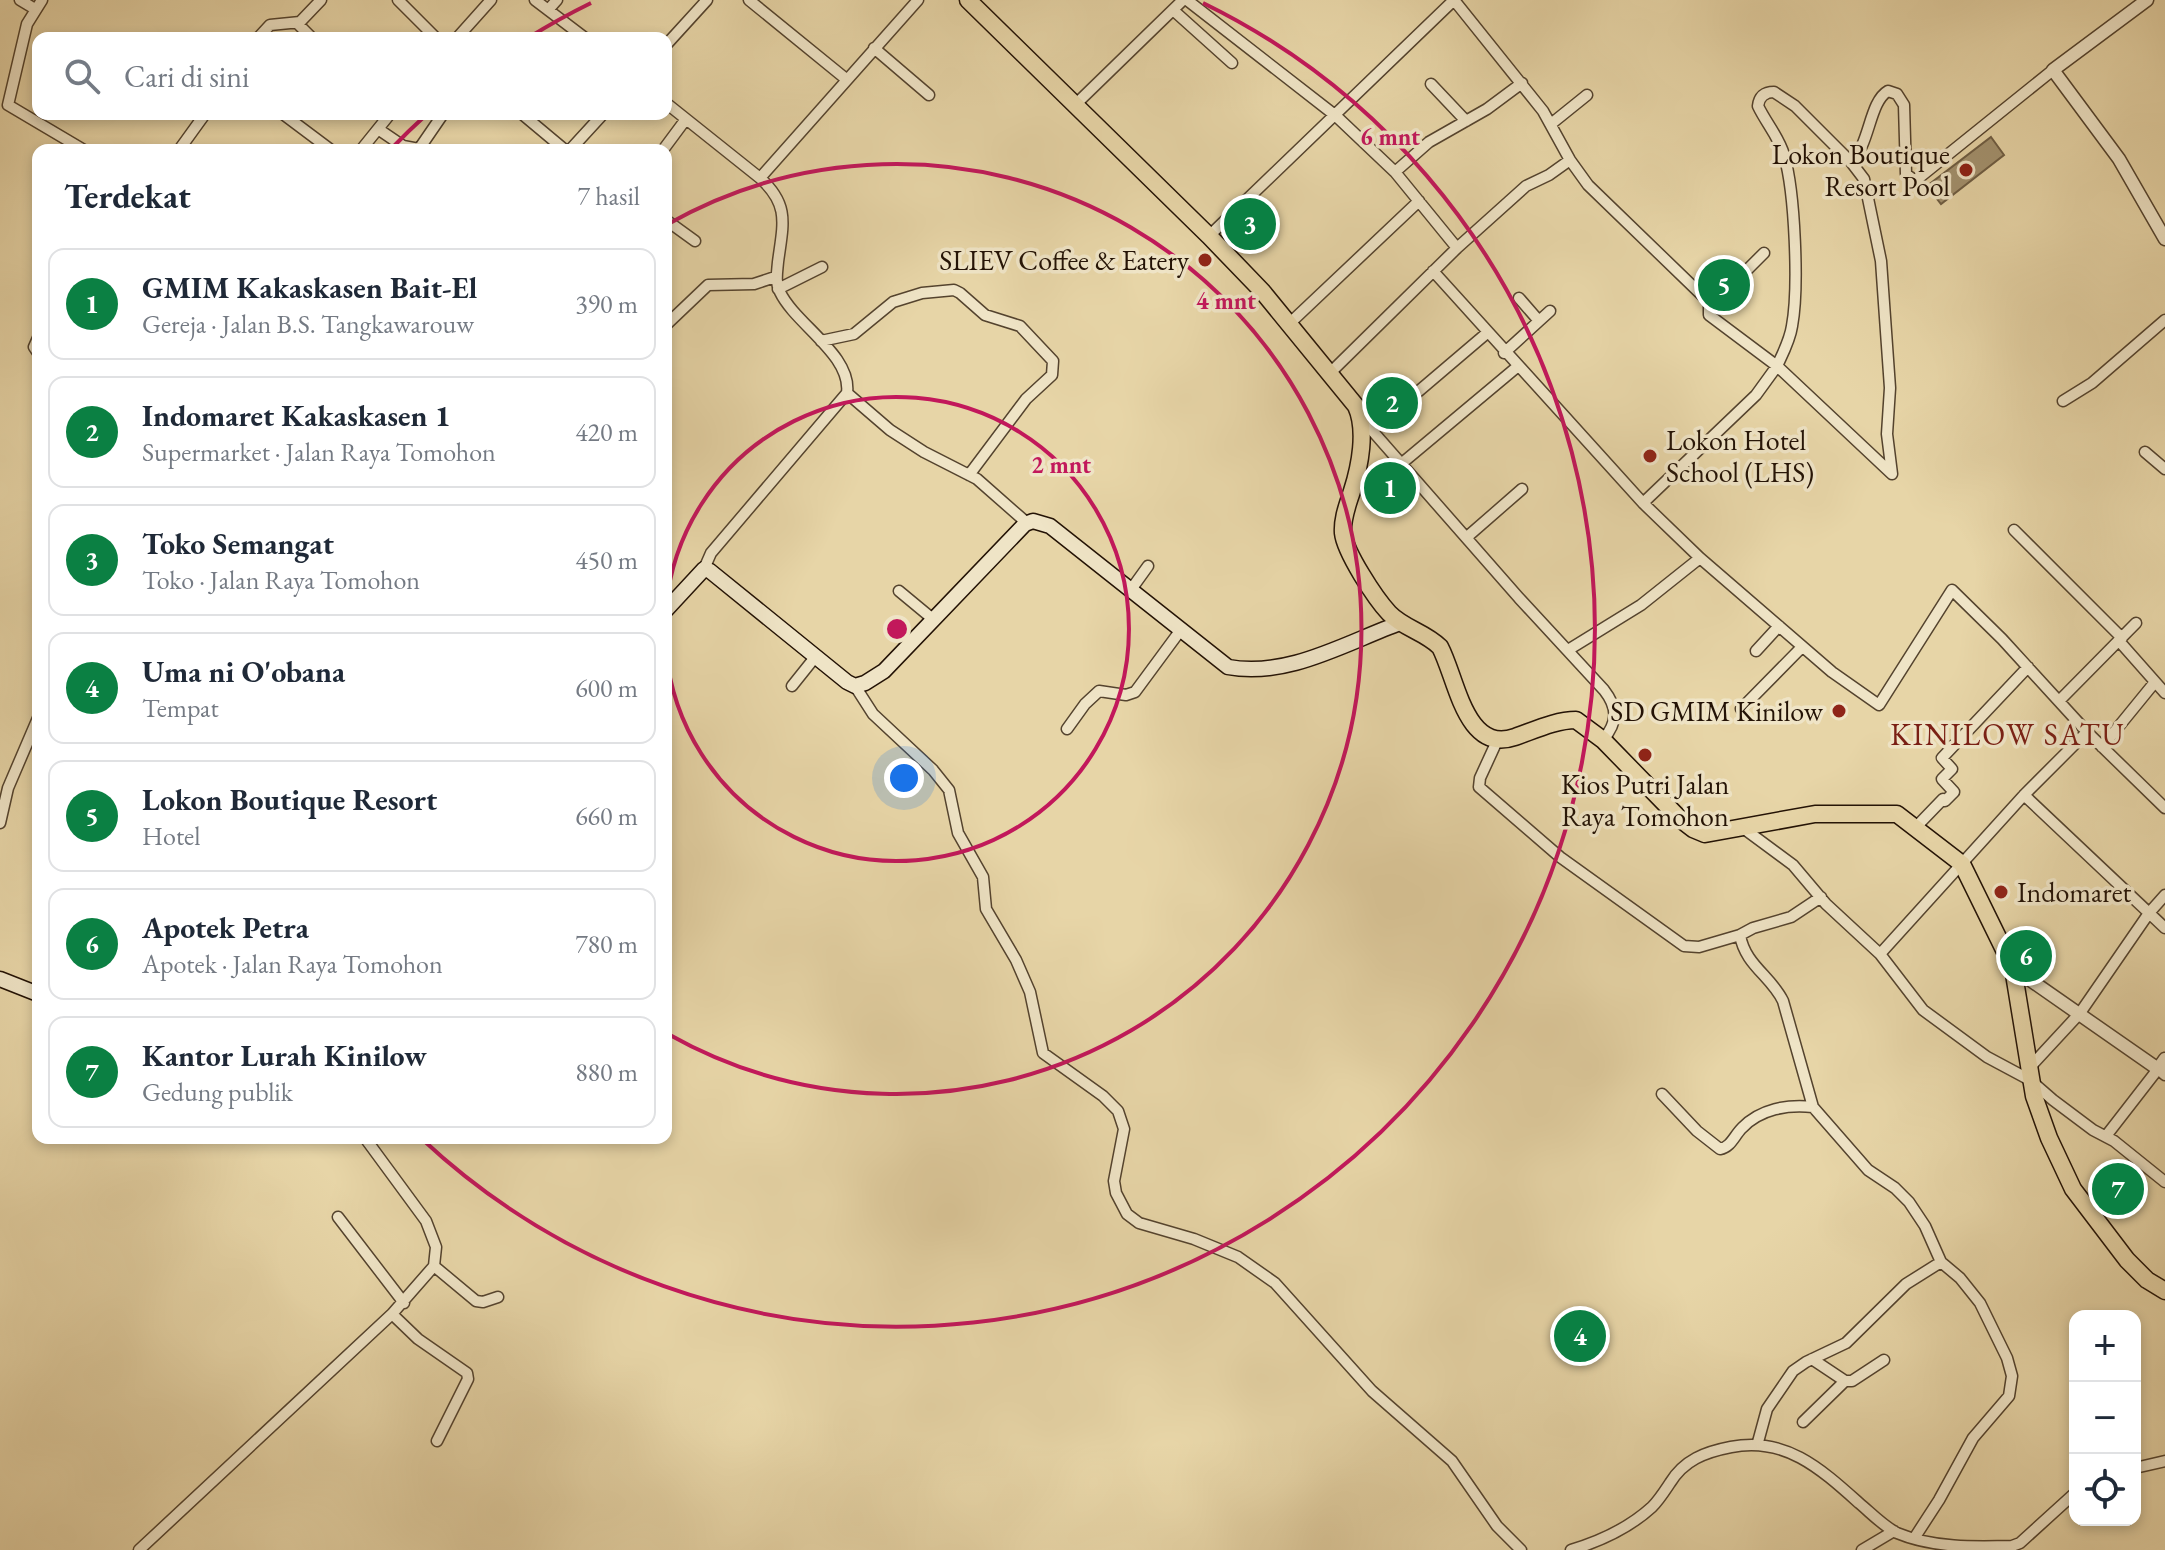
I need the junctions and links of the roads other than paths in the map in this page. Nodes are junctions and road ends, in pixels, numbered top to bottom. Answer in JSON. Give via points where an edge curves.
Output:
{"nodes":[{"id":1,"x":20,"y":0,"type":"edge"},
{"id":2,"x":321,"y":0,"type":"edge"},
{"id":3,"x":398,"y":0,"type":"edge"},
{"id":4,"x":491,"y":0,"type":"edge"},
{"id":5,"x":535,"y":0,"type":"edge"},
{"id":6,"x":557,"y":0,"type":"edge"},
{"id":7,"x":707,"y":0,"type":"edge"},
{"id":8,"x":749,"y":0,"type":"edge"},
{"id":9,"x":918,"y":0,"type":"edge"},
{"id":10,"x":968,"y":0,"type":"edge"},
{"id":11,"x":1185,"y":0,"type":"edge"},
{"id":12,"x":1454,"y":0,"type":"edge"},
{"id":13,"x":2147,"y":0,"type":"edge"},
{"id":14,"x":38,"y":4,"type":"edge"},
{"id":15,"x":548,"y":10,"type":"junction"},
{"id":16,"x":1173,"y":10,"type":"junction"},
{"id":17,"x":297,"y":23,"type":"junction"},
{"id":18,"x":264,"y":32,"type":"edge"},
{"id":19,"x":306,"y":32,"type":"edge"},
{"id":20,"x":430,"y":32,"type":"edge"},
{"id":21,"x":462,"y":32,"type":"edge"},
{"id":22,"x":577,"y":32,"type":"edge"},
{"id":23,"x":672,"y":38,"type":"edge"},
{"id":24,"x":874,"y":48,"type":"junction"},
{"id":25,"x":1232,"y":63,"type":"dead end"},
{"id":26,"x":2053,"y":70,"type":"junction"},
{"id":27,"x":846,"y":79,"type":"junction"},
{"id":28,"x":1522,"y":83,"type":"junction"},
{"id":29,"x":1431,"y":84,"type":"dead end"},
{"id":30,"x":929,"y":95,"type":"dead end"},
{"id":31,"x":1587,"y":95,"type":"dead end"},
{"id":32,"x":1076,"y":104,"type":"junction"},
{"id":33,"x":4,"y":108,"type":"edge"},
{"id":34,"x":672,"y":108,"type":"edge"},
{"id":35,"x":1336,"y":116,"type":"junction"},
{"id":36,"x":686,"y":119,"type":"junction"},
{"id":37,"x":201,"y":120,"type":"edge"},
{"id":38,"x":291,"y":120,"type":"edge"},
{"id":39,"x":385,"y":120,"type":"edge"},
{"id":40,"x":439,"y":120,"type":"edge"},
{"id":41,"x":530,"y":120,"type":"edge"},
{"id":42,"x":597,"y":120,"type":"edge"},
{"id":43,"x":1466,"y":121,"type":"junction"},
{"id":44,"x":1551,"y":124,"type":"junction"},
{"id":45,"x":378,"y":129,"type":"junction"},
{"id":46,"x":73,"y":144,"type":"edge"},
{"id":47,"x":183,"y":144,"type":"edge"},
{"id":48,"x":323,"y":144,"type":"edge"},
{"id":49,"x":366,"y":144,"type":"edge"},
{"id":50,"x":400,"y":144,"type":"edge"},
{"id":51,"x":422,"y":144,"type":"edge"},
{"id":52,"x":560,"y":144,"type":"edge"},
{"id":53,"x":574,"y":144,"type":"edge"},
{"id":54,"x":667,"y":144,"type":"edge"},
{"id":55,"x":1570,"y":160,"type":"junction"},
{"id":56,"x":1851,"y":162,"type":"junction"},
{"id":57,"x":1395,"y":172,"type":"junction"},
{"id":58,"x":760,"y":178,"type":"junction"},
{"id":59,"x":1419,"y":201,"type":"junction"},
{"id":60,"x":672,"y":224,"type":"edge"},
{"id":61,"x":1209,"y":236,"type":"junction"},
{"id":62,"x":2165,"y":239,"type":"edge"},
{"id":63,"x":695,"y":241,"type":"dead end"},
{"id":64,"x":1457,"y":248,"type":"junction"},
{"id":65,"x":1764,"y":253,"type":"dead end"},
{"id":66,"x":822,"y":267,"type":"dead end"},
{"id":67,"x":1433,"y":271,"type":"junction"},
{"id":68,"x":777,"y":283,"type":"junction"},
{"id":69,"x":1519,"y":298,"type":"dead end"},
{"id":70,"x":1709,"y":302,"type":"junction"},
{"id":71,"x":1550,"y":311,"type":"dead end"},
{"id":72,"x":672,"y":319,"type":"edge"},
{"id":73,"x":2165,"y":320,"type":"edge"},
{"id":74,"x":1539,"y":321,"type":"junction"},
{"id":75,"x":1289,"y":324,"type":"junction"},
{"id":76,"x":1487,"y":333,"type":"junction"},
{"id":77,"x":821,"y":341,"type":"junction"},
{"id":78,"x":1504,"y":353,"type":"junction"},
{"id":79,"x":1777,"y":366,"type":"junction"},
{"id":80,"x":1517,"y":367,"type":"junction"},
{"id":81,"x":1330,"y":373,"type":"junction"},
{"id":82,"x":847,"y":393,"type":"junction"},
{"id":83,"x":2063,"y":401,"type":"dead end"},
{"id":84,"x":1367,"y":424,"type":"junction"},
{"id":85,"x":2145,"y":452,"type":"dead end"},
{"id":86,"x":1401,"y":464,"type":"junction"},
{"id":87,"x":2165,"y":469,"type":"edge"},
{"id":88,"x":969,"y":475,"type":"junction"},
{"id":89,"x":1522,"y":489,"type":"dead end"},
{"id":90,"x":1643,"y":503,"type":"junction"},
{"id":91,"x":1027,"y":523,"type":"junction"},
{"id":92,"x":2014,"y":530,"type":"dead end"},
{"id":93,"x":1467,"y":537,"type":"junction"},
{"id":94,"x":1700,"y":558,"type":"junction"},
{"id":95,"x":1148,"y":566,"type":"dead end"},
{"id":96,"x":704,"y":569,"type":"junction"},
{"id":97,"x":899,"y":591,"type":"dead end"},
{"id":98,"x":1130,"y":591,"type":"junction"},
{"id":99,"x":672,"y":604,"type":"edge"},
{"id":100,"x":934,"y":620,"type":"junction"},
{"id":101,"x":1400,"y":623,"type":"junction"},
{"id":102,"x":2136,"y":623,"type":"dead end"},
{"id":103,"x":1779,"y":626,"type":"junction"},
{"id":104,"x":1180,"y":631,"type":"junction"},
{"id":105,"x":2121,"y":639,"type":"junction"},
{"id":106,"x":1802,"y":647,"type":"junction"},
{"id":107,"x":1568,"y":650,"type":"junction"},
{"id":108,"x":1756,"y":651,"type":"dead end"},
{"id":109,"x":816,"y":656,"type":"junction"},
{"id":110,"x":2028,"y":667,"type":"junction"},
{"id":111,"x":2155,"y":682,"type":"junction"},
{"id":112,"x":792,"y":686,"type":"dead end"},
{"id":113,"x":855,"y":686,"type":"junction"},
{"id":114,"x":2165,"y":693,"type":"edge"},
{"id":115,"x":2059,"y":701,"type":"junction"},
{"id":116,"x":1741,"y":709,"type":"dead end"},
{"id":117,"x":1067,"y":729,"type":"dead end"},
{"id":118,"x":2087,"y":732,"type":"junction"},
{"id":119,"x":1603,"y":740,"type":"junction"},
{"id":120,"x":1497,"y":741,"type":"junction"},
{"id":121,"x":32,"y":742,"type":"edge"},
{"id":122,"x":2102,"y":747,"type":"junction"},
{"id":123,"x":2024,"y":795,"type":"junction"},
{"id":124,"x":2165,"y":808,"type":"edge"},
{"id":125,"x":0,"y":823,"type":"edge"},
{"id":126,"x":1916,"y":827,"type":"junction"},
{"id":127,"x":1743,"y":828,"type":"junction"},
{"id":128,"x":1962,"y":864,"type":"junction"},
{"id":129,"x":2165,"y":895,"type":"edge"},
{"id":130,"x":1821,"y":897,"type":"junction"},
{"id":131,"x":2149,"y":913,"type":"junction"},
{"id":132,"x":2165,"y":928,"type":"edge"},
{"id":133,"x":1740,"y":935,"type":"junction"},
{"id":134,"x":1880,"y":954,"type":"junction"},
{"id":135,"x":2013,"y":968,"type":"junction"},
{"id":136,"x":0,"y":979,"type":"edge"},
{"id":137,"x":32,"y":992,"type":"edge"},
{"id":138,"x":2080,"y":1013,"type":"junction"},
{"id":139,"x":2163,"y":1068,"type":"edge"},
{"id":140,"x":2030,"y":1074,"type":"junction"},
{"id":141,"x":1662,"y":1094,"type":"dead end"},
{"id":142,"x":1813,"y":1107,"type":"junction"},
{"id":143,"x":2106,"y":1136,"type":"junction"},
{"id":144,"x":369,"y":1144,"type":"edge"},
{"id":145,"x":2165,"y":1182,"type":"edge"},
{"id":146,"x":338,"y":1217,"type":"dead end"},
{"id":147,"x":1941,"y":1262,"type":"junction"},
{"id":148,"x":434,"y":1266,"type":"junction"},
{"id":149,"x":2165,"y":1291,"type":"edge"},
{"id":150,"x":498,"y":1297,"type":"dead end"},
{"id":151,"x":404,"y":1303,"type":"junction"},
{"id":152,"x":392,"y":1314,"type":"junction"},
{"id":153,"x":1812,"y":1359,"type":"junction"},
{"id":154,"x":1884,"y":1360,"type":"dead end"},
{"id":155,"x":1845,"y":1381,"type":"junction"},
{"id":156,"x":1803,"y":1422,"type":"dead end"},
{"id":157,"x":437,"y":1441,"type":"dead end"},
{"id":158,"x":1758,"y":1442,"type":"junction"},
{"id":159,"x":2165,"y":1461,"type":"edge"},
{"id":160,"x":2141,"y":1467,"type":"edge"},
{"id":161,"x":2069,"y":1498,"type":"edge"},
{"id":162,"x":1894,"y":1531,"type":"junction"},
{"id":163,"x":1915,"y":1537,"type":"junction"},
{"id":164,"x":1953,"y":1548,"type":"edge"},
{"id":165,"x":139,"y":1550,"type":"edge"},
{"id":166,"x":1521,"y":1550,"type":"edge"},
{"id":167,"x":1571,"y":1550,"type":"edge"},
{"id":168,"x":1862,"y":1550,"type":"edge"}],
"edges":[{"from":1,"to":14,"type":"street"},
{"from":2,"to":17,"type":"street"},
{"from":3,"to":20,"type":"street"},
{"from":4,"to":21,"type":"street"},
{"from":5,"to":15,"type":"street"},
{"from":6,"to":15,"type":"street"},
{"from":7,"to":23,"type":"street"},
{"from":8,"to":27,"type":"street"},
{"from":9,"to":24,"type":"street"},
{"from":10,"to":32,"type":"highway"},
{"from":11,"to":16,"type":"street"},
{"from":11,"to":35,"type":"street"},
{"from":12,"to":28,"type":"street"},
{"from":12,"to":35,"type":"street"},
{"from":13,"to":26,"type":"street"},
{"from":14,"to":33,"type":"street","via":[[27,24]]},
{"from":15,"to":22,"type":"street"},
{"from":16,"to":25,"type":"street"},
{"from":16,"to":32,"type":"street"},
{"from":17,"to":18,"type":"street","via":[[270,25]]},
{"from":17,"to":19,"type":"street"},
{"from":24,"to":27,"type":"street"},
{"from":24,"to":30,"type":"street"},
{"from":26,"to":56,"type":"street","via":[[1915,181],[1906,174],[1904,105],[1897,94],[1884,92]]},
{"from":26,"to":62,"type":"street","via":[[2119,159]]},
{"from":27,"to":58,"type":"street"},
{"from":28,"to":43,"type":"street"},
{"from":28,"to":44,"type":"street"},
{"from":29,"to":43,"type":"street"},
{"from":31,"to":44,"type":"street"},
{"from":32,"to":61,"type":"highway"},
{"from":33,"to":46,"type":"street"},
{"from":34,"to":36,"type":"street"},
{"from":35,"to":57,"type":"street"},
{"from":35,"to":61,"type":"street"},
{"from":36,"to":54,"type":"street"},
{"from":36,"to":58,"type":"street"},
{"from":37,"to":47,"type":"street"},
{"from":38,"to":48,"type":"street"},
{"from":39,"to":45,"type":"street"},
{"from":40,"to":51,"type":"street"},
{"from":41,"to":52,"type":"street"},
{"from":42,"to":53,"type":"street"},
{"from":43,"to":57,"type":"street","via":[[1429,142]]},
{"from":44,"to":55,"type":"street"},
{"from":45,"to":49,"type":"street"},
{"from":45,"to":50,"type":"street"},
{"from":55,"to":64,"type":"street","via":[[1526,186]]},
{"from":55,"to":70,"type":"street","via":[[1588,185]]},
{"from":56,"to":79,"type":"street","via":[[1780,95],[1768,92],[1758,100],[1784,156],[1791,199],[1795,311]]},
{"from":56,"to":79,"type":"street","via":[[1864,179],[1881,261],[1892,474]]},
{"from":57,"to":59,"type":"street"},
{"from":58,"to":68,"type":"street","via":[[781,203]]},
{"from":59,"to":64,"type":"street"},
{"from":59,"to":75,"type":"street"},
{"from":60,"to":63,"type":"street"},
{"from":61,"to":75,"type":"highway"},
{"from":64,"to":67,"type":"street"},
{"from":65,"to":70,"type":"street"},
{"from":66,"to":68,"type":"street"},
{"from":67,"to":76,"type":"street"},
{"from":67,"to":81,"type":"street"},
{"from":68,"to":72,"type":"street","via":[[708,285]]},
{"from":68,"to":77,"type":"street","via":[[786,304]]},
{"from":69,"to":74,"type":"street"},
{"from":70,"to":79,"type":"street","via":[[1709,315]]},
{"from":71,"to":74,"type":"street"},
{"from":73,"to":83,"type":"street"},
{"from":74,"to":78,"type":"street"},
{"from":75,"to":81,"type":"highway"},
{"from":76,"to":78,"type":"street"},
{"from":76,"to":84,"type":"street"},
{"from":77,"to":82,"type":"street","via":[[838,361]]},
{"from":77,"to":88,"type":"street","via":[[854,334],[893,302],[942,290],[960,293],[985,315],[1027,332],[1053,361],[1052,375],[1026,399]]},
{"from":78,"to":80,"type":"street"},
{"from":79,"to":90,"type":"street","via":[[1756,395]]},
{"from":80,"to":86,"type":"street"},
{"from":80,"to":90,"type":"street"},
{"from":81,"to":84,"type":"highway"},
{"from":82,"to":88,"type":"street","via":[[890,430]]},
{"from":82,"to":96,"type":"street","via":[[711,553]]},
{"from":84,"to":86,"type":"street"},
{"from":84,"to":101,"type":"highway","via":[[1343,522],[1345,542],[1382,605]]},
{"from":85,"to":87,"type":"street"},
{"from":86,"to":93,"type":"street"},
{"from":88,"to":91,"type":"street"},
{"from":89,"to":93,"type":"street"},
{"from":90,"to":94,"type":"street"},
{"from":91,"to":98,"type":"main road","via":[[1050,526]]},
{"from":91,"to":100,"type":"main road"},
{"from":92,"to":105,"type":"street"},
{"from":93,"to":107,"type":"street"},
{"from":94,"to":103,"type":"street"},
{"from":94,"to":107,"type":"street","via":[[1641,605]]},
{"from":95,"to":98,"type":"street"},
{"from":96,"to":99,"type":"main road"},
{"from":96,"to":109,"type":"main road"},
{"from":97,"to":100,"type":"street"},
{"from":98,"to":104,"type":"main road"},
{"from":100,"to":113,"type":"main road","via":[[884,671]]},
{"from":101,"to":104,"type":"main road","via":[[1313,658],[1265,670],[1228,667]]},
{"from":101,"to":120,"type":"highway","via":[[1440,647],[1473,724]]},
{"from":102,"to":105,"type":"street"},
{"from":103,"to":106,"type":"street"},
{"from":103,"to":108,"type":"street"},
{"from":104,"to":117,"type":"street","via":[[1135,692],[1099,691]]},
{"from":105,"to":111,"type":"street"},
{"from":105,"to":115,"type":"street"},
{"from":106,"to":110,"type":"street","via":[[1879,705],[1952,590]]},
{"from":106,"to":116,"type":"street"},
{"from":107,"to":119,"type":"street","via":[[1613,702],[1614,725]]},
{"from":109,"to":112,"type":"street"},
{"from":109,"to":113,"type":"main road"},
{"from":110,"to":115,"type":"street"},
{"from":110,"to":126,"type":"street","via":[[1942,758],[1952,769],[1942,779],[1954,792]]},
{"from":111,"to":114,"type":"street"},
{"from":111,"to":122,"type":"street"},
{"from":113,"to":166,"type":"street","via":[[873,714],[949,790],[958,833],[983,877],[986,909],[1030,992],[1043,1053],[1118,1111],[1124,1129],[1114,1181],[1122,1207],[1139,1223],[1194,1239],[1261,1271],[1372,1391],[1452,1461],[1497,1526]]},
{"from":115,"to":118,"type":"street"},
{"from":118,"to":122,"type":"street"},
{"from":118,"to":123,"type":"street"},
{"from":119,"to":120,"type":"highway","via":[[1571,720]]},
{"from":119,"to":127,"type":"highway","via":[[1693,829],[1716,834]]},
{"from":120,"to":133,"type":"street","via":[[1479,787],[1560,857],[1684,946]]},
{"from":121,"to":125,"type":"street","via":[[8,788]]},
{"from":122,"to":124,"type":"street"},
{"from":123,"to":128,"type":"street"},
{"from":123,"to":131,"type":"street"},
{"from":126,"to":127,"type":"highway","via":[[1887,813],[1815,814]]},
{"from":126,"to":128,"type":"highway"},
{"from":127,"to":130,"type":"street","via":[[1793,865]]},
{"from":128,"to":134,"type":"street"},
{"from":128,"to":135,"type":"highway"},
{"from":129,"to":131,"type":"street"},
{"from":130,"to":133,"type":"street","via":[[1791,917]]},
{"from":130,"to":134,"type":"street"},
{"from":131,"to":132,"type":"street"},
{"from":131,"to":138,"type":"street"},
{"from":133,"to":142,"type":"street","via":[[1745,953],[1783,1001]]},
{"from":134,"to":140,"type":"street","via":[[1923,1010],[1987,1057]]},
{"from":135,"to":138,"type":"street"},
{"from":135,"to":140,"type":"highway"},
{"from":136,"to":137,"type":"main road"},
{"from":138,"to":139,"type":"street"},
{"from":138,"to":140,"type":"street"},
{"from":139,"to":143,"type":"street"},
{"from":140,"to":143,"type":"street","via":[[2077,1118]]},
{"from":140,"to":149,"type":"highway","via":[[2049,1138],[2073,1189],[2127,1260]]},
{"from":141,"to":142,"type":"street","via":[[1720,1149],[1754,1117],[1788,1106]]},
{"from":142,"to":147,"type":"street","via":[[1868,1170],[1909,1202]]},
{"from":143,"to":145,"type":"street"},
{"from":144,"to":148,"type":"street","via":[[426,1221],[436,1247]]},
{"from":146,"to":151,"type":"street"},
{"from":147,"to":153,"type":"street","via":[[1906,1284],[1846,1343]]},
{"from":147,"to":163,"type":"street","via":[[1980,1303],[2007,1358],[2011,1390],[1973,1438]]},
{"from":148,"to":150,"type":"street","via":[[476,1301]]},
{"from":148,"to":151,"type":"street"},
{"from":151,"to":152,"type":"street"},
{"from":152,"to":157,"type":"street","via":[[468,1376]]},
{"from":152,"to":165,"type":"street"},
{"from":153,"to":155,"type":"street"},
{"from":153,"to":158,"type":"street","via":[[1793,1371],[1774,1396]]},
{"from":154,"to":155,"type":"street"},
{"from":155,"to":156,"type":"street"},
{"from":158,"to":162,"type":"street","via":[[1811,1463]]},
{"from":158,"to":167,"type":"street","via":[[1695,1457],[1642,1515],[1615,1533]]},
{"from":159,"to":160,"type":"street"},
{"from":161,"to":164,"type":"street","via":[[2020,1543]]},
{"from":162,"to":163,"type":"street"},
{"from":162,"to":168,"type":"street"},
{"from":163,"to":164,"type":"street"}]}
